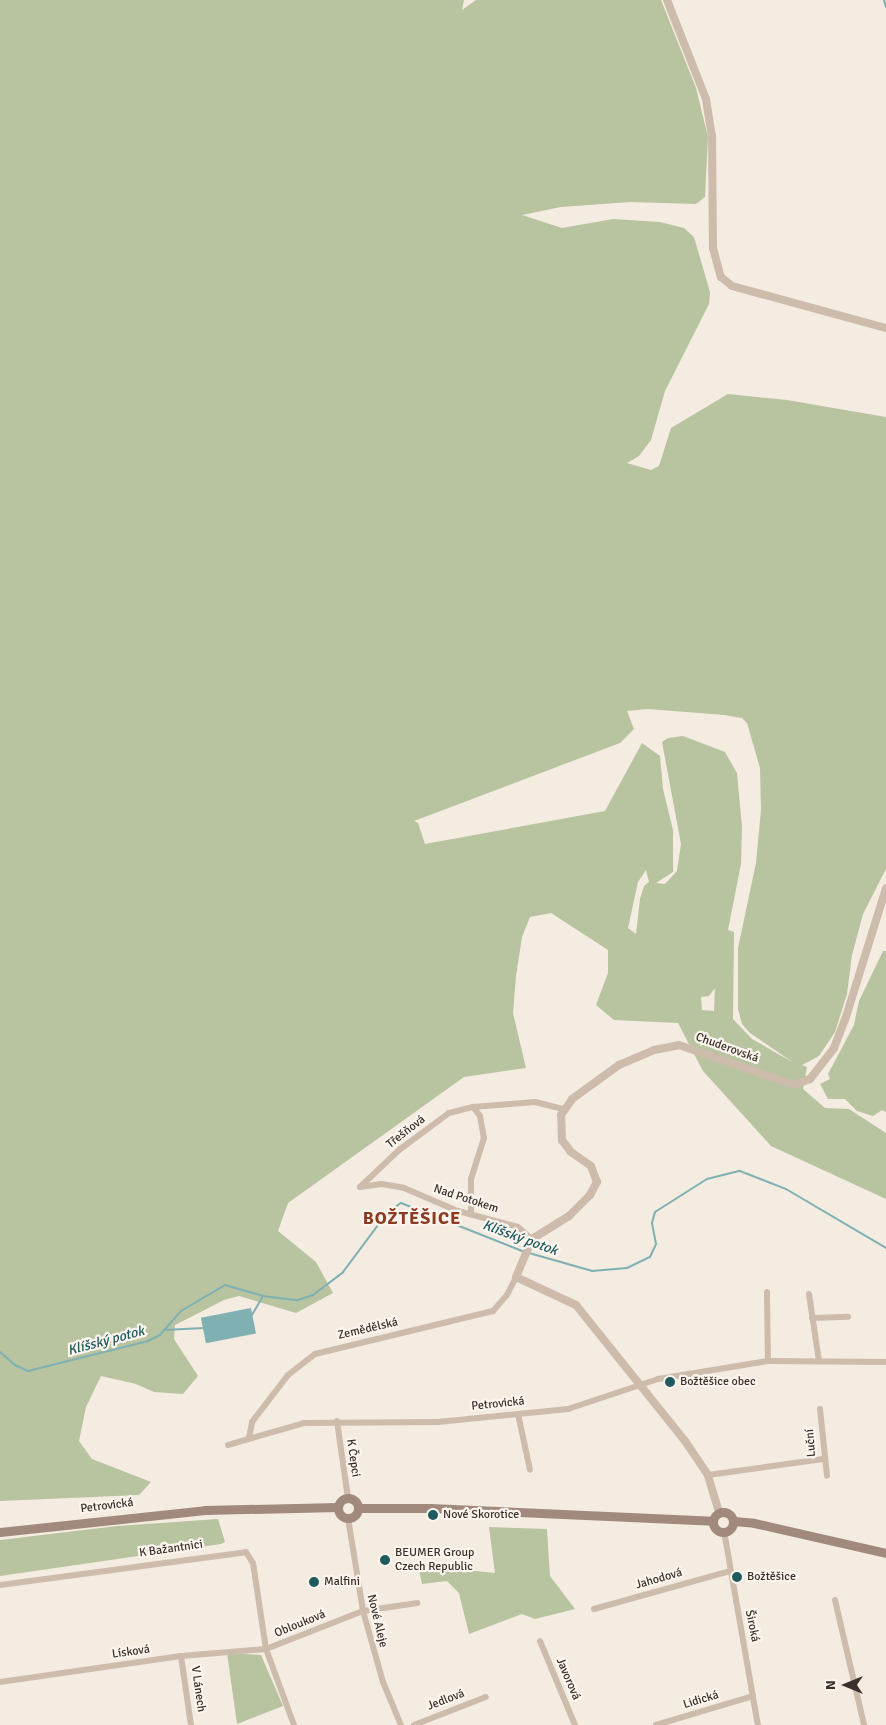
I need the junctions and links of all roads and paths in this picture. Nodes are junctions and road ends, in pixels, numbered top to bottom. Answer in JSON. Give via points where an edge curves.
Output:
{"nodes":[{"id":1,"x":667,"y":0,"type":"edge"},
{"id":2,"x":886,"y":328,"type":"edge"},
{"id":3,"x":886,"y":888,"type":"edge"},
{"id":4,"x":473,"y":1107,"type":"junction"},
{"id":5,"x":564,"y":1109,"type":"junction"},
{"id":6,"x":360,"y":1187,"type":"joint"},
{"id":7,"x":471,"y":1214,"type":"junction"},
{"id":8,"x":532,"y":1239,"type":"junction"},
{"id":9,"x":516,"y":1277,"type":"junction"},
{"id":10,"x":767,"y":1292,"type":"dead end"},
{"id":11,"x":809,"y":1294,"type":"dead end"},
{"id":12,"x":848,"y":1316,"type":"dead end"},
{"id":13,"x":812,"y":1318,"type":"junction"},
{"id":14,"x":768,"y":1361,"type":"junction"},
{"id":15,"x":819,"y":1361,"type":"junction"},
{"id":16,"x":886,"y":1362,"type":"edge"},
{"id":17,"x":640,"y":1387,"type":"junction"},
{"id":18,"x":820,"y":1409,"type":"dead end"},
{"id":19,"x":518,"y":1414,"type":"junction"},
{"id":20,"x":337,"y":1420,"type":"junction"},
{"id":21,"x":249,"y":1438,"type":"junction"},
{"id":22,"x":228,"y":1445,"type":"dead end"},
{"id":23,"x":823,"y":1459,"type":"junction"},
{"id":24,"x":530,"y":1470,"type":"dead end"},
{"id":25,"x":708,"y":1475,"type":"junction"},
{"id":26,"x":827,"y":1476,"type":"dead end"},
{"id":27,"x":348,"y":1498,"type":"junction"},
{"id":28,"x":338,"y":1507,"type":"junction"},
{"id":29,"x":358,"y":1508,"type":"junction"},
{"id":30,"x":719,"y":1512,"type":"junction"},
{"id":31,"x":348,"y":1518,"type":"junction"},
{"id":32,"x":713,"y":1521,"type":"junction"},
{"id":33,"x":732,"y":1521,"type":"junction"},
{"id":34,"x":724,"y":1531,"type":"junction"},
{"id":35,"x":0,"y":1532,"type":"edge"},
{"id":36,"x":886,"y":1553,"type":"edge"},
{"id":37,"x":730,"y":1571,"type":"junction"},
{"id":38,"x":0,"y":1585,"type":"edge"},
{"id":39,"x":835,"y":1600,"type":"dead end"},
{"id":40,"x":417,"y":1603,"type":"dead end"},
{"id":41,"x":594,"y":1609,"type":"dead end"},
{"id":42,"x":362,"y":1611,"type":"junction"},
{"id":43,"x":540,"y":1641,"type":"dead end"},
{"id":44,"x":266,"y":1649,"type":"junction"},
{"id":45,"x":181,"y":1656,"type":"junction"},
{"id":46,"x":0,"y":1682,"type":"edge"},
{"id":47,"x":753,"y":1696,"type":"junction"},
{"id":48,"x":486,"y":1697,"type":"dead end"},
{"id":49,"x":191,"y":1725,"type":"edge"},
{"id":50,"x":294,"y":1725,"type":"edge"},
{"id":51,"x":401,"y":1725,"type":"edge"},
{"id":52,"x":414,"y":1725,"type":"edge"},
{"id":53,"x":575,"y":1725,"type":"edge"},
{"id":54,"x":656,"y":1725,"type":"edge"},
{"id":55,"x":758,"y":1725,"type":"edge"},
{"id":56,"x":864,"y":1725,"type":"edge"}],
"edges":[{"from":1,"to":2,"type":"street","via":[[706,99],[712,136],[712,241],[714,261],[721,277],[732,286]]},
{"from":3,"to":5,"type":"street","name":"Chuderovská","via":[[834,1048],[810,1079],[788,1083],[688,1045],[669,1046],[619,1065],[572,1099]]},
{"from":4,"to":5,"type":"street","name":"Třešňová","via":[[535,1102]]},
{"from":4,"to":6,"type":"street","name":"Třešňová","via":[[449,1113],[399,1150]]},
{"from":4,"to":7,"type":"street","via":[[480,1116],[484,1138],[471,1179]]},
{"from":5,"to":8,"type":"street","via":[[560,1125],[562,1140],[571,1152],[591,1166],[597,1182],[590,1195],[569,1216]]},
{"from":6,"to":7,"type":"street","name":"Nad Potokem","via":[[382,1184],[404,1188]]},
{"from":7,"to":8,"type":"street","name":"Nad Potokem","via":[[518,1227]]},
{"from":8,"to":9,"type":"street"},
{"from":9,"to":17,"type":"street","via":[[576,1305]]},
{"from":9,"to":21,"type":"street","name":"Zemědělská","via":[[507,1295],[493,1311],[315,1354],[288,1375],[252,1422]]},
{"from":10,"to":14,"type":"street"},
{"from":11,"to":13,"type":"street"},
{"from":12,"to":13,"type":"street"},
{"from":13,"to":15,"type":"street"},
{"from":14,"to":15,"type":"street","name":"Petrovická"},
{"from":14,"to":17,"type":"street","name":"Petrovická","via":[[681,1374]]},
{"from":15,"to":16,"type":"street","name":"Petrovická"},
{"from":17,"to":19,"type":"street","name":"Petrovická","via":[[568,1409]]},
{"from":17,"to":25,"type":"street","via":[[685,1441]]},
{"from":18,"to":23,"type":"street","name":"Luční"},
{"from":19,"to":20,"type":"street","name":"Petrovická","via":[[438,1422]]},
{"from":19,"to":24,"type":"street"},
{"from":20,"to":21,"type":"street","name":"Petrovická","via":[[279,1428]]},
{"from":20,"to":27,"type":"street","name":"K Čepci"},
{"from":21,"to":22,"type":"street","name":"Petrovická"},
{"from":23,"to":25,"type":"street"},
{"from":23,"to":26,"type":"street","name":"Luční"},
{"from":25,"to":30,"type":"street"},
{"from":27,"to":28,"type":"main road"},
{"from":27,"to":29,"type":"main road","via":[[355,1501]]},
{"from":28,"to":31,"type":"main road","via":[[340,1514]]},
{"from":28,"to":35,"type":"main road","name":"Petrovická","via":[[186,1511]]},
{"from":29,"to":31,"type":"main road"},
{"from":29,"to":32,"type":"main road","via":[[430,1508]]},
{"from":30,"to":32,"type":"main road"},
{"from":30,"to":33,"type":"main road","via":[[730,1515]]},
{"from":31,"to":42,"type":"street","name":"Nové Aleje"},
{"from":32,"to":34,"type":"main road","via":[[716,1529]]},
{"from":33,"to":34,"type":"main road"},
{"from":33,"to":36,"type":"main road"},
{"from":34,"to":37,"type":"street","name":"Široká"},
{"from":37,"to":41,"type":"street","name":"Jahodová"},
{"from":37,"to":47,"type":"street","name":"Široká"},
{"from":38,"to":44,"type":"street","name":"K Bažantnici","via":[[239,1550],[246,1552],[253,1563]]},
{"from":39,"to":56,"type":"street"},
{"from":40,"to":42,"type":"street","name":"Oblouková"},
{"from":42,"to":44,"type":"street","name":"Oblouková"},
{"from":42,"to":51,"type":"street","name":"Nové Aleje","via":[[383,1682]]},
{"from":43,"to":53,"type":"street","name":"Javorová"},
{"from":44,"to":45,"type":"street","name":"Lísková"},
{"from":44,"to":50,"type":"street","name":"Oblouková"},
{"from":45,"to":46,"type":"street","name":"Lísková"},
{"from":45,"to":49,"type":"street","name":"V Lánech"},
{"from":47,"to":54,"type":"street","name":"Lidická"},
{"from":47,"to":55,"type":"street","name":"Široká"},
{"from":48,"to":52,"type":"street","name":"Jedlová"}]}
